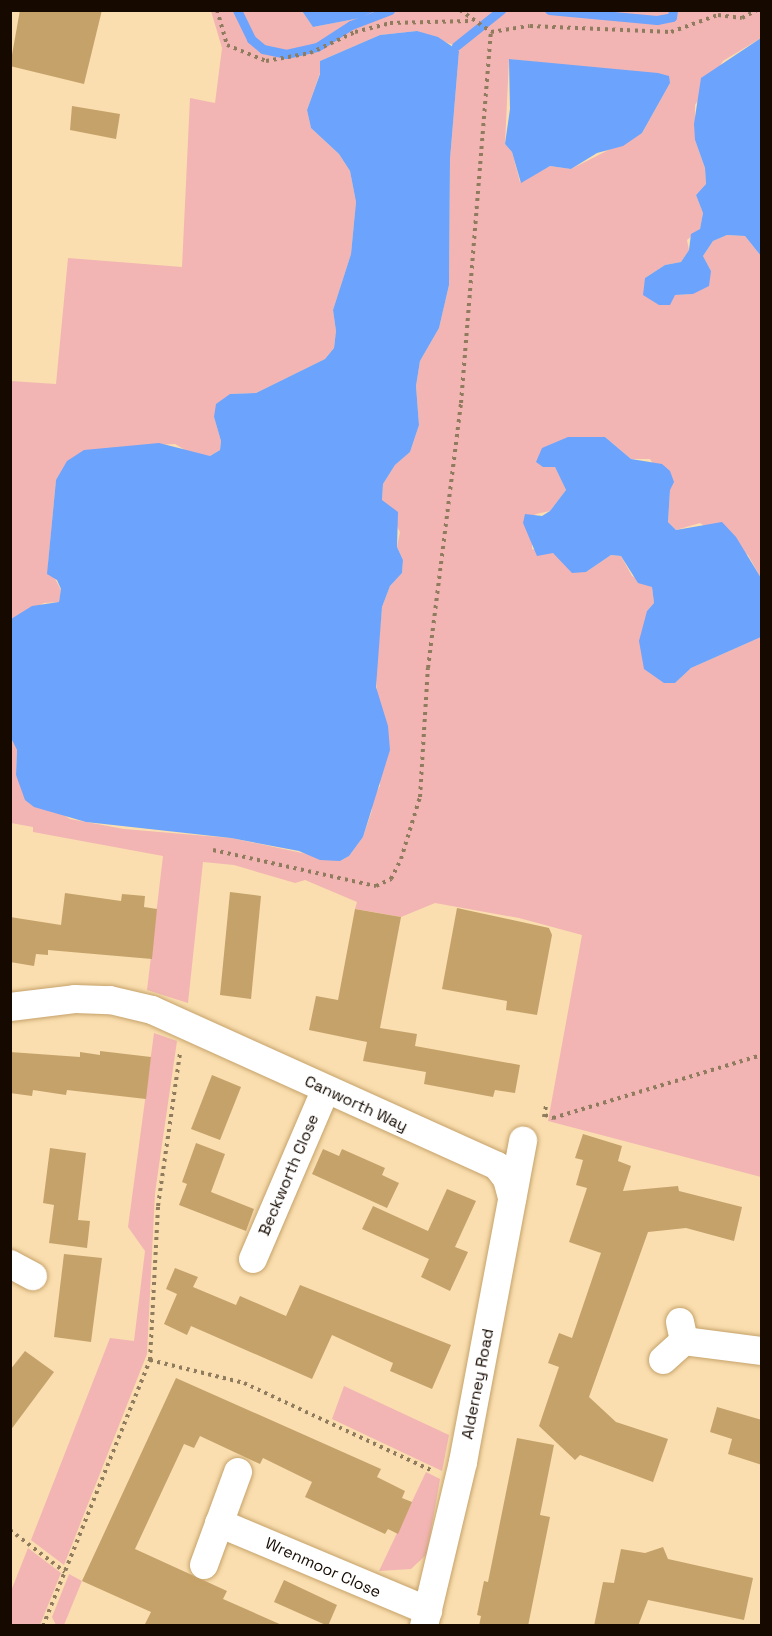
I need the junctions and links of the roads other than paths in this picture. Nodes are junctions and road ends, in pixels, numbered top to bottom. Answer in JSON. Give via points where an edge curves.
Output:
{"nodes":[{"id":1,"x":10,"y":1007,"type":"edge"},
{"id":2,"x":325,"y":1091,"type":"junction"},
{"id":3,"x":523,"y":1141,"type":"dead end"},
{"id":4,"x":512,"y":1198,"type":"junction"},
{"id":5,"x":253,"y":1259,"type":"dead end"},
{"id":6,"x":762,"y":1351,"type":"edge"},
{"id":7,"x":663,"y":1360,"type":"dead end"},
{"id":8,"x":238,"y":1472,"type":"dead end"},
{"id":9,"x":219,"y":1522,"type":"junction"},
{"id":10,"x":204,"y":1565,"type":"dead end"},
{"id":11,"x":426,"y":1618,"type":"edge"}],
"edges":[{"from":1,"to":2,"type":"street","name":"Canworth Way","via":[[75,999],[110,1000],[185,1023]]},
{"from":2,"to":4,"type":"street","name":"Canworth Way","via":[[497,1166],[507,1179]]},
{"from":2,"to":5,"type":"street","name":"Beckworth Close"},
{"from":3,"to":4,"type":"street","name":"Alderney Road"},
{"from":4,"to":11,"type":"street","name":"Alderney Road","via":[[459,1477]]},
{"from":6,"to":7,"type":"street","via":[[682,1332]]},
{"from":8,"to":9,"type":"street"},
{"from":9,"to":10,"type":"street"},
{"from":9,"to":11,"type":"street","name":"Wrenmoor Close"}]}
